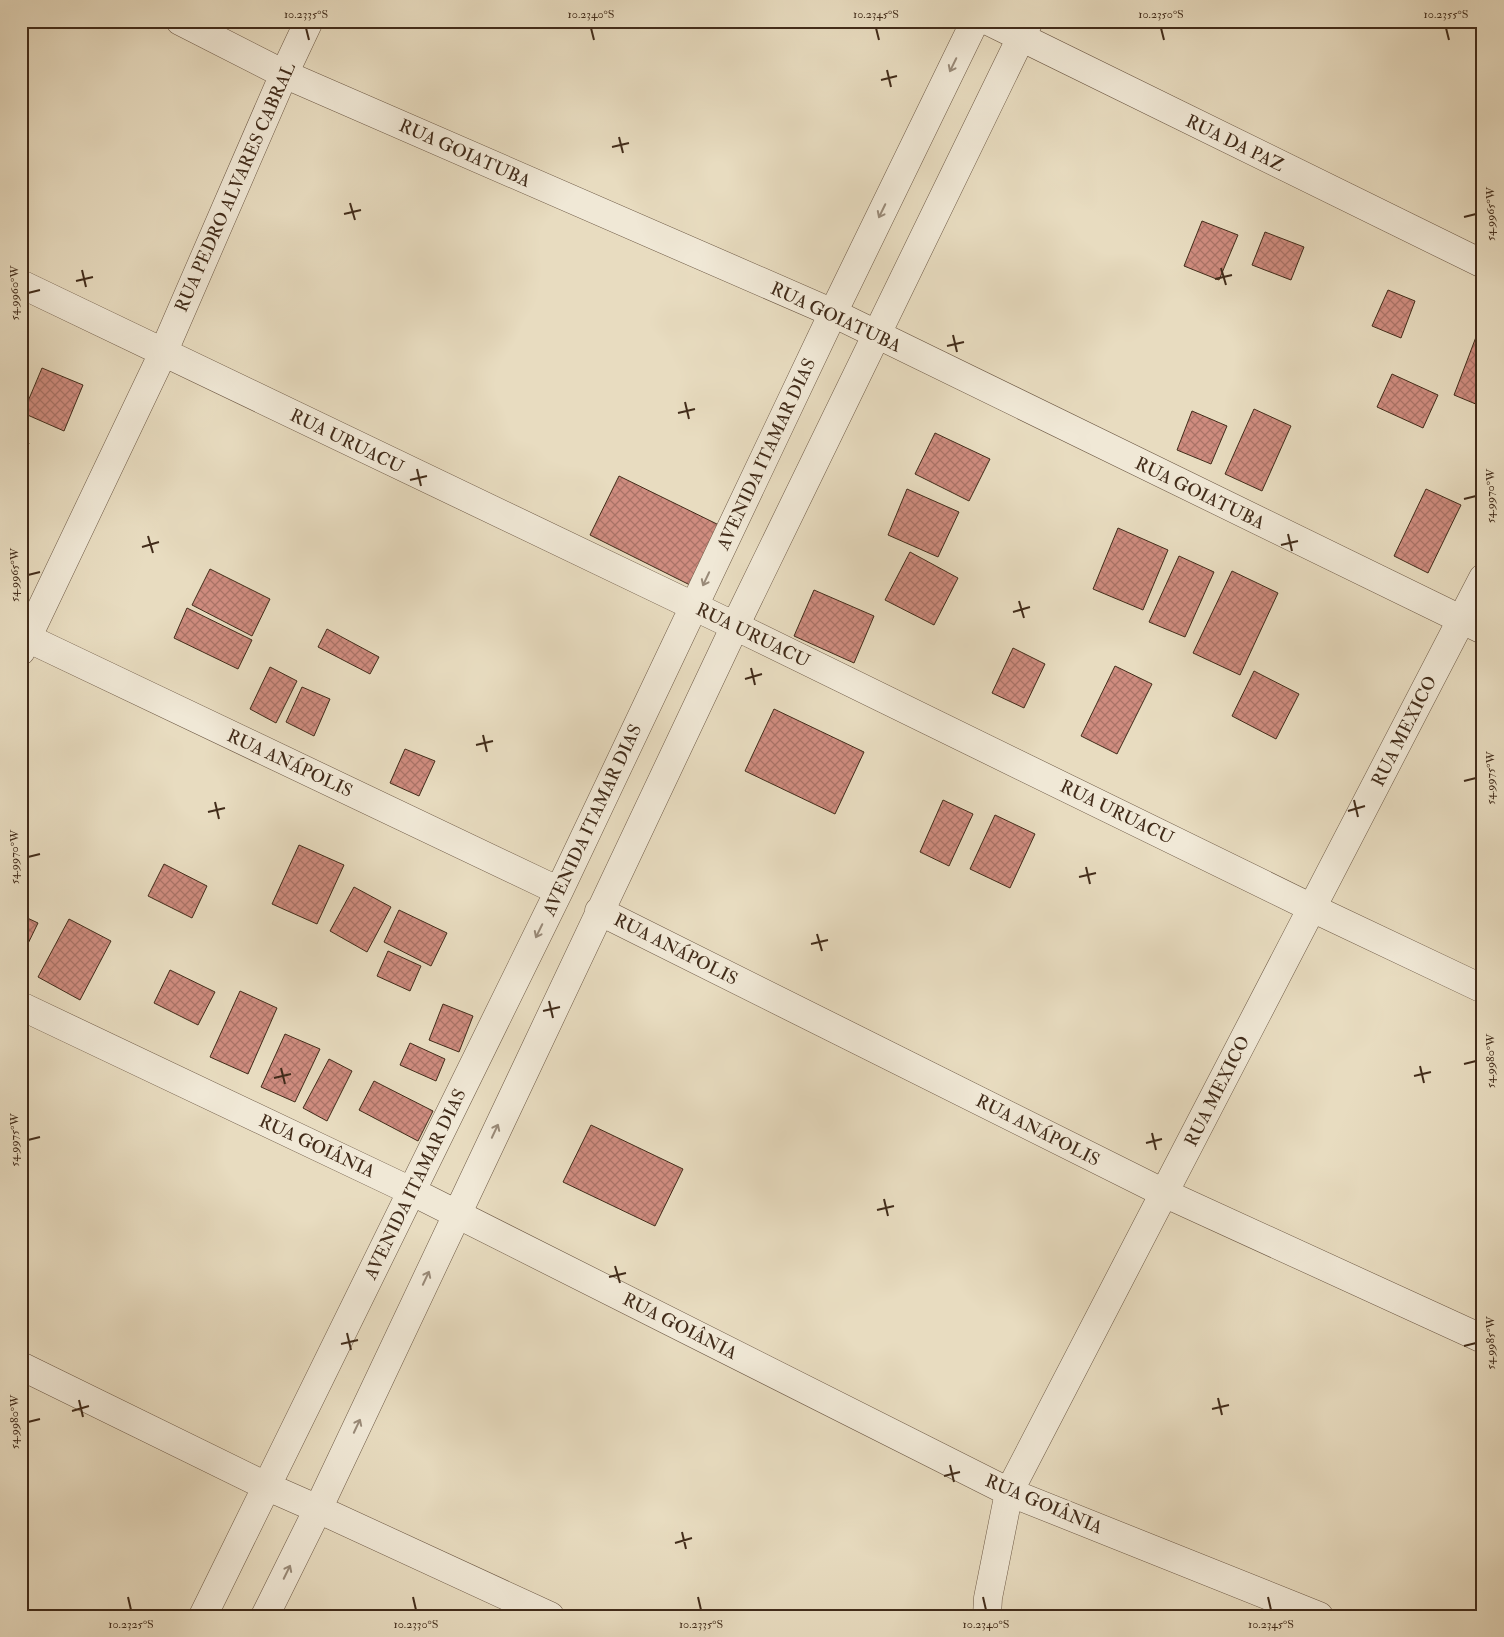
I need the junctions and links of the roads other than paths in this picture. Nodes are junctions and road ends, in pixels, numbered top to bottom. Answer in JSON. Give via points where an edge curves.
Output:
{"nodes":[{"id":1,"x":180,"y":21,"type":"edge"},
{"id":2,"x":309,"y":21,"type":"edge"},
{"id":3,"x":975,"y":21,"type":"edge"},
{"id":4,"x":988,"y":21,"type":"edge"},
{"id":5,"x":1025,"y":29,"type":"edge"},
{"id":6,"x":284,"y":74,"type":"junction"},
{"id":7,"x":1483,"y":264,"type":"edge"},
{"id":8,"x":21,"y":284,"type":"edge"},
{"id":9,"x":832,"y":314,"type":"junction"},
{"id":10,"x":877,"y":335,"type":"junction"},
{"id":11,"x":163,"y":353,"type":"junction"},
{"id":12,"x":1483,"y":578,"type":"edge"},
{"id":13,"x":694,"y":606,"type":"junction"},
{"id":14,"x":1472,"y":625,"type":"edge"},
{"id":15,"x":735,"y":626,"type":"junction"},
{"id":16,"x":23,"y":641,"type":"edge"},
{"id":17,"x":559,"y":891,"type":"junction"},
{"id":18,"x":1312,"y":908,"type":"junction"},
{"id":19,"x":599,"y":911,"type":"junction"},
{"id":20,"x":1483,"y":989,"type":"edge"},
{"id":21,"x":21,"y":1006,"type":"edge"},
{"id":22,"x":411,"y":1191,"type":"junction"},
{"id":23,"x":1164,"y":1193,"type":"junction"},
{"id":24,"x":456,"y":1214,"type":"junction"},
{"id":25,"x":1483,"y":1339,"type":"edge"},
{"id":26,"x":21,"y":1366,"type":"edge"},
{"id":27,"x":268,"y":1487,"type":"junction"},
{"id":28,"x":1009,"y":1492,"type":"junction"},
{"id":29,"x":318,"y":1509,"type":"junction"},
{"id":30,"x":203,"y":1616,"type":"edge"},
{"id":31,"x":265,"y":1616,"type":"edge"},
{"id":32,"x":550,"y":1616,"type":"edge"},
{"id":33,"x":987,"y":1616,"type":"edge"},
{"id":34,"x":1319,"y":1616,"type":"edge"}],
"edges":[{"from":1,"to":6,"type":"street","name":"RUA GOIATUBA"},
{"from":2,"to":6,"type":"street","name":"RUA PEDRO ALVARES CABRAL"},
{"from":3,"to":9,"type":"street","name":"AVENIDA ITAMAR DIAS","one_way":true},
{"from":4,"to":5,"type":"street","name":"RUA DA PAZ"},
{"from":5,"to":7,"type":"street","name":"RUA DA PAZ"},
{"from":5,"to":10,"type":"street"},
{"from":6,"to":9,"type":"street","name":"RUA GOIATUBA"},
{"from":6,"to":11,"type":"street","name":"RUA PEDRO ALVARES CABRAL"},
{"from":8,"to":11,"type":"street","name":"RUA URUACU"},
{"from":9,"to":10,"type":"street","name":"RUA GOIATUBA"},
{"from":9,"to":13,"type":"street","name":"AVENIDA ITAMAR DIAS","one_way":true},
{"from":10,"to":14,"type":"street","name":"RUA GOIATUBA"},
{"from":10,"to":15,"type":"street"},
{"from":11,"to":13,"type":"street","name":"RUA URUACU"},
{"from":11,"to":16,"type":"street","name":"RUA PEDRO ALVARES CABRAL"},
{"from":12,"to":14,"type":"street","name":"RUA MEXICO"},
{"from":13,"to":15,"type":"street","name":"RUA URUACU"},
{"from":13,"to":17,"type":"street","name":"AVENIDA ITAMAR DIAS"},
{"from":14,"to":18,"type":"street","name":"RUA MEXICO"},
{"from":15,"to":18,"type":"street","name":"RUA URUACU"},
{"from":15,"to":19,"type":"street"},
{"from":16,"to":17,"type":"street","name":"RUA ANÁPOLIS"},
{"from":17,"to":22,"type":"street","name":"AVENIDA ITAMAR DIAS","one_way":true},
{"from":18,"to":20,"type":"street","name":"RUA URUACU"},
{"from":18,"to":23,"type":"street","name":"RUA MEXICO"},
{"from":19,"to":23,"type":"street","name":"RUA ANÁPOLIS"},
{"from":24,"to":19,"type":"street","one_way":true},
{"from":21,"to":22,"type":"street","name":"RUA GOIÂNIA"},
{"from":22,"to":24,"type":"street","name":"RUA GOIÂNIA"},
{"from":22,"to":27,"type":"street","name":"AVENIDA ITAMAR DIAS"},
{"from":23,"to":25,"type":"street","name":"RUA ANÁPOLIS"},
{"from":23,"to":28,"type":"street","name":"RUA MEXICO"},
{"from":24,"to":28,"type":"street","name":"RUA GOIÂNIA"},
{"from":29,"to":24,"type":"street","one_way":true},
{"from":26,"to":27,"type":"street"},
{"from":27,"to":29,"type":"street"},
{"from":27,"to":30,"type":"street","name":"AVENIDA ITAMAR DIAS"},
{"from":28,"to":33,"type":"street","name":"RUA MEXICO"},
{"from":28,"to":34,"type":"street","name":"RUA GOIÂNIA"},
{"from":31,"to":29,"type":"street","one_way":true},
{"from":29,"to":32,"type":"street"}]}
